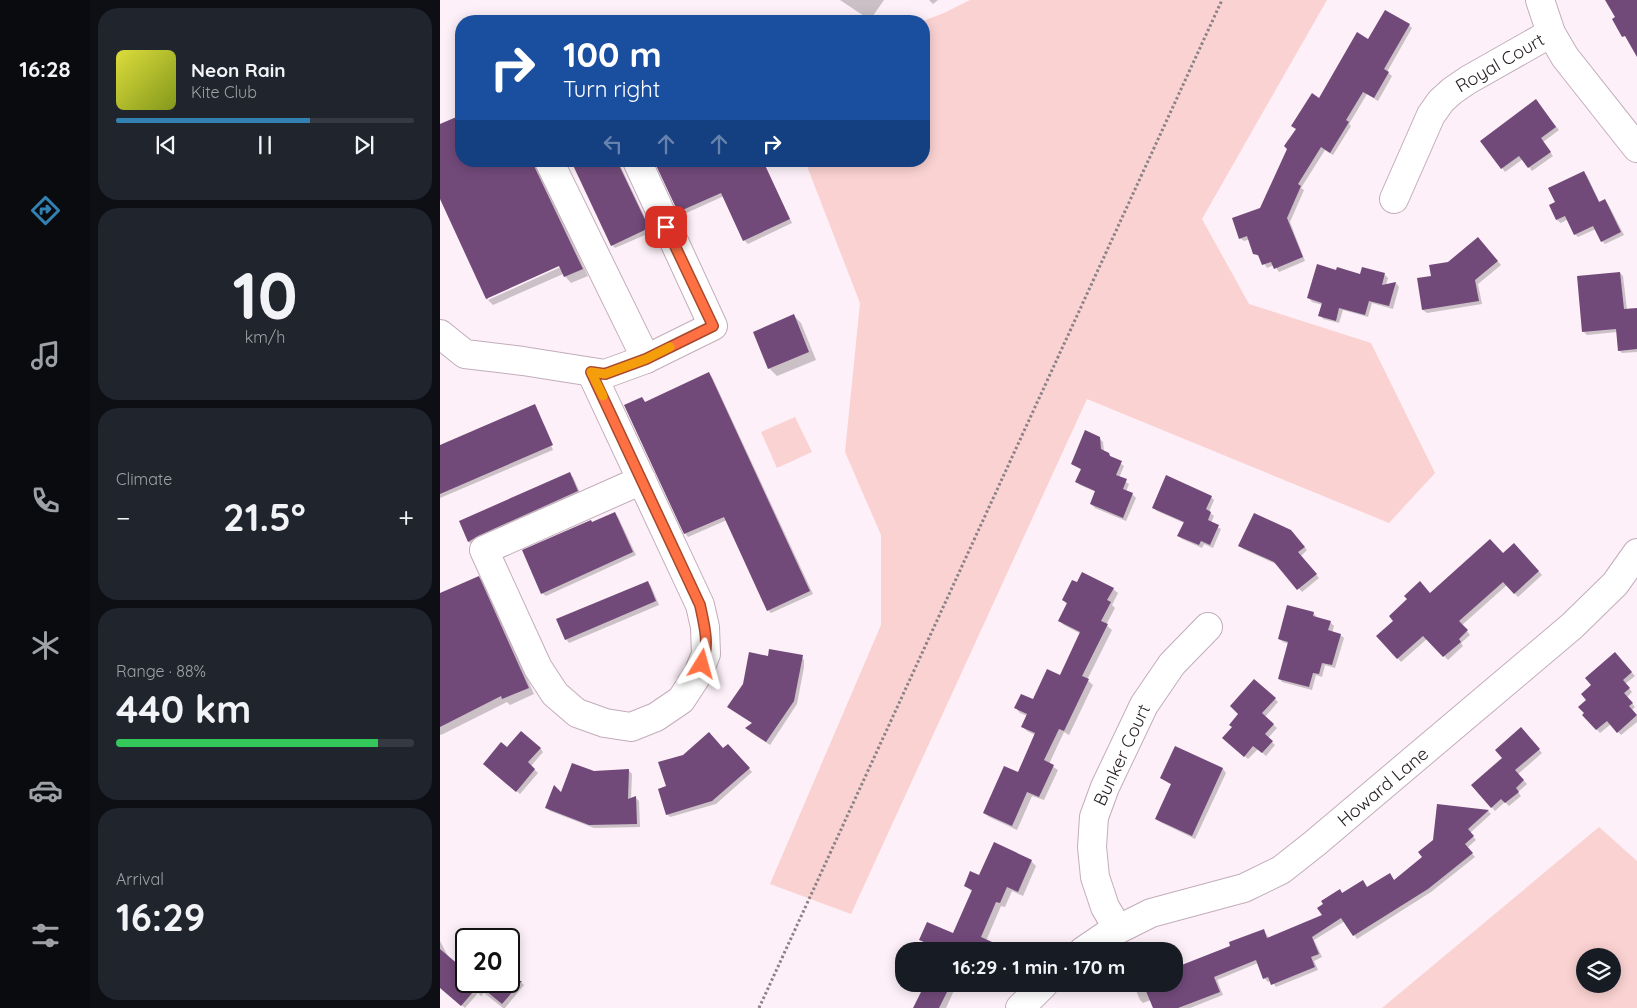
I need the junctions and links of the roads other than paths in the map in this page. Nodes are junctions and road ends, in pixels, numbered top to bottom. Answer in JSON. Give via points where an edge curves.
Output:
{"nodes":[{"id":1,"x":1540,"y":0,"type":"edge"},
{"id":2,"x":1551,"y":33,"type":"junction"},
{"id":3,"x":1637,"y":148,"type":"edge"},
{"id":4,"x":552,"y":167,"type":"edge"},
{"id":5,"x":640,"y":167,"type":"edge"},
{"id":6,"x":1394,"y":200,"type":"dead end"},
{"id":7,"x":440,"y":334,"type":"edge"},
{"id":8,"x":646,"y":359,"type":"junction"},
{"id":9,"x":591,"y":372,"type":"junction"},
{"id":10,"x":642,"y":480,"type":"junction"},
{"id":11,"x":1637,"y":553,"type":"edge"},
{"id":12,"x":1208,"y":627,"type":"dead end"},
{"id":13,"x":1118,"y":929,"type":"junction"},
{"id":14,"x":1097,"y":942,"type":"edge"},
{"id":15,"x":1036,"y":992,"type":"edge"},
{"id":16,"x":1020,"y":1008,"type":"edge"}],
"edges":[{"from":1,"to":2,"type":"street"},
{"from":2,"to":3,"type":"street","via":[[1565,57]]},
{"from":2,"to":6,"type":"street","name":"Royal Court","via":[[1468,80],[1441,101],[1431,115]]},
{"from":4,"to":8,"type":"street"},
{"from":5,"to":8,"type":"street","via":[[713,326]]},
{"from":7,"to":9,"type":"street","via":[[465,354]]},
{"from":8,"to":9,"type":"street","via":[[605,374]]},
{"from":9,"to":10,"type":"street"},
{"from":10,"to":10,"type":"street","via":[[700,605],[706,654],[698,674],[681,700],[656,717],[631,727],[605,723],[577,713],[555,694],[534,660],[484,550]]},
{"from":11,"to":13,"type":"street","name":"Howard Lane","via":[[1615,584],[1572,626],[1281,870],[1244,888],[1151,913]]},
{"from":12,"to":13,"type":"street","name":"Bunker Court","via":[[1172,664],[1144,705],[1094,817],[1095,878],[1105,907]]},
{"from":13,"to":14,"type":"street","name":"Howard Lane"},
{"from":15,"to":16,"type":"street"}]}
